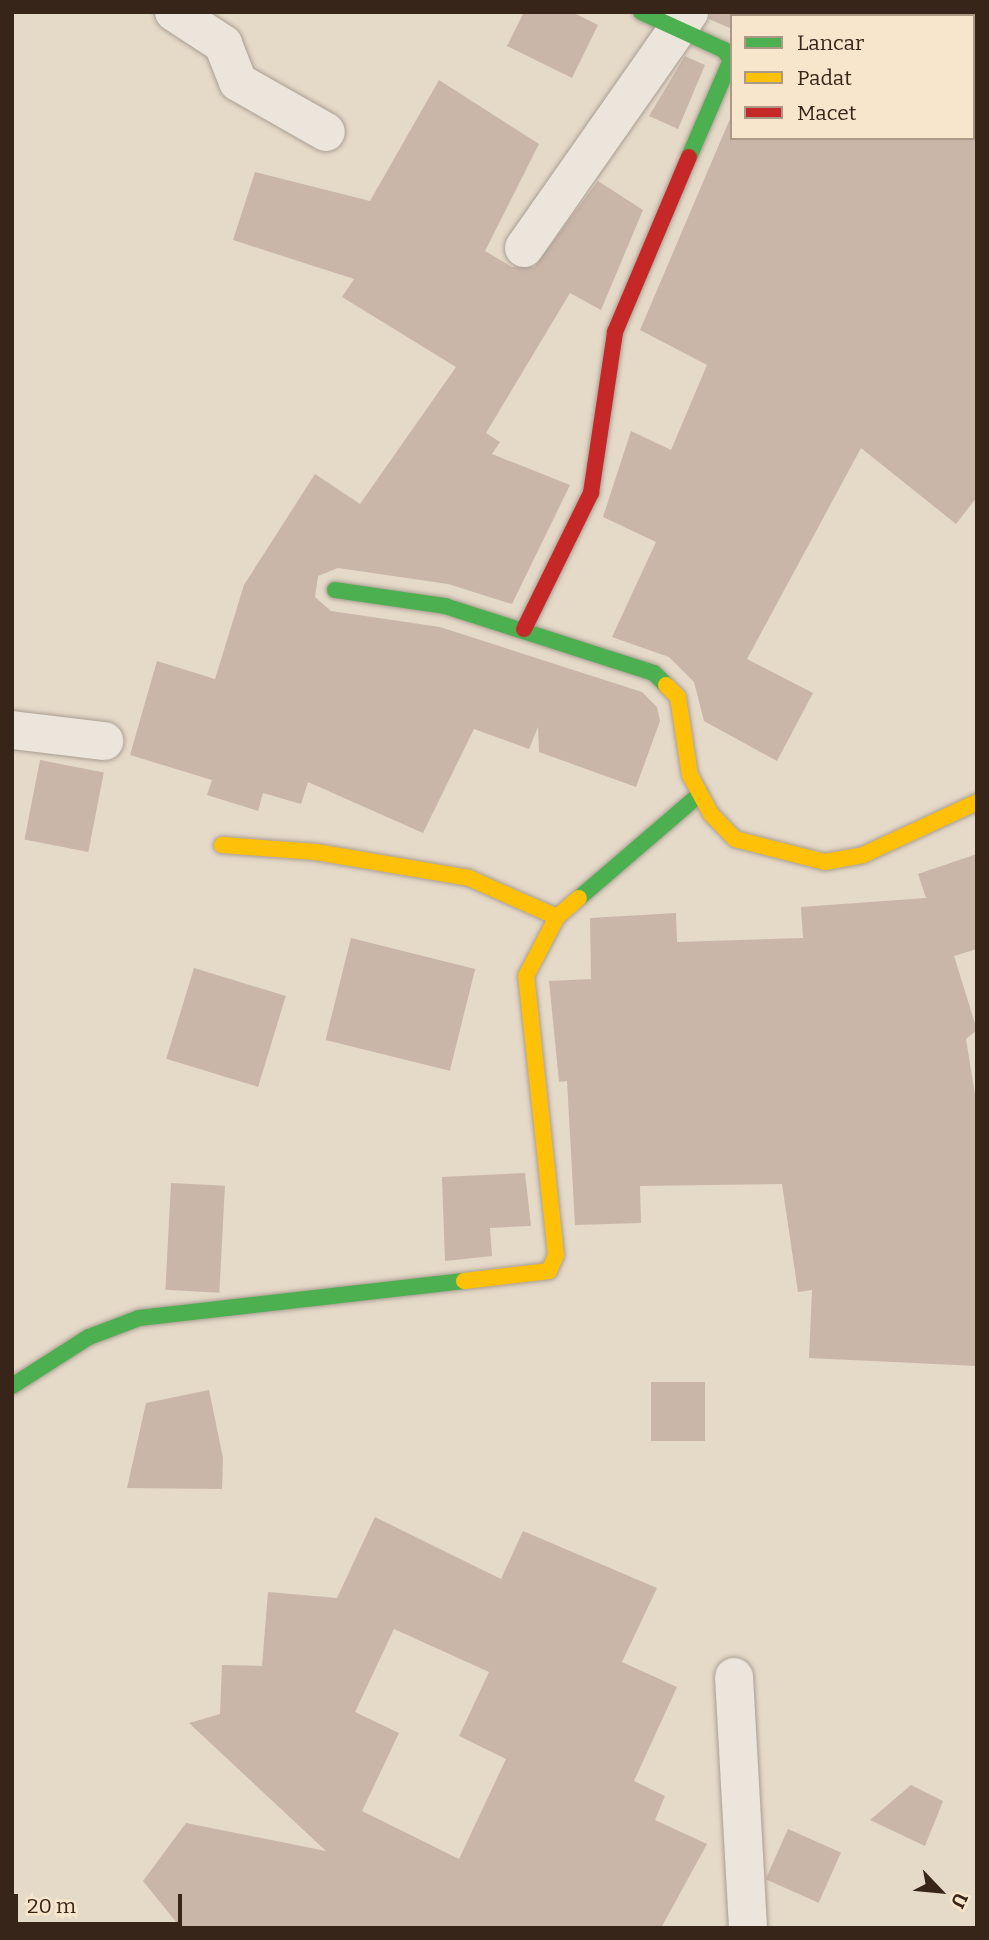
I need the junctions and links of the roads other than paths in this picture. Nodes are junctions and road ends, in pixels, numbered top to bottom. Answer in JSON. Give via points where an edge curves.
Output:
{"nodes":[{"id":1,"x":174,"y":12,"type":"edge"},
{"id":2,"x":641,"y":12,"type":"edge"},
{"id":3,"x":682,"y":20,"type":"edge"},
{"id":4,"x":326,"y":132,"type":"dead end"},
{"id":5,"x":524,"y":248,"type":"dead end"},
{"id":6,"x":335,"y":590,"type":"dead end"},
{"id":7,"x":524,"y":629,"type":"junction"},
{"id":8,"x":12,"y":730,"type":"edge"},
{"id":9,"x":104,"y":741,"type":"dead end"},
{"id":10,"x":700,"y":794,"type":"junction"},
{"id":11,"x":977,"y":802,"type":"edge"},
{"id":12,"x":222,"y":845,"type":"dead end"},
{"id":13,"x":557,"y":918,"type":"junction"},
{"id":14,"x":12,"y":1386,"type":"edge"},
{"id":15,"x":734,"y":1677,"type":"dead end"},
{"id":16,"x":748,"y":1928,"type":"edge"}],
"edges":[{"from":1,"to":4,"type":"street","via":[[223,44],[238,82]]},
{"from":2,"to":3,"type":"street"},
{"from":3,"to":5,"type":"street"},
{"from":3,"to":7,"type":"street","via":[[729,53],[729,67],[625,302],[615,332],[591,493]]},
{"from":6,"to":7,"type":"street","via":[[445,606]]},
{"from":7,"to":10,"type":"street","via":[[640,667],[669,683],[678,697],[690,775]]},
{"from":8,"to":9,"type":"street"},
{"from":10,"to":11,"type":"street","via":[[735,839],[825,862],[901,841]]},
{"from":10,"to":13,"type":"street"},
{"from":12,"to":13,"type":"street","via":[[316,852],[470,878]]},
{"from":13,"to":14,"type":"street","via":[[526,976],[556,1255],[549,1271],[139,1318],[89,1336]]},
{"from":15,"to":16,"type":"street"}]}
